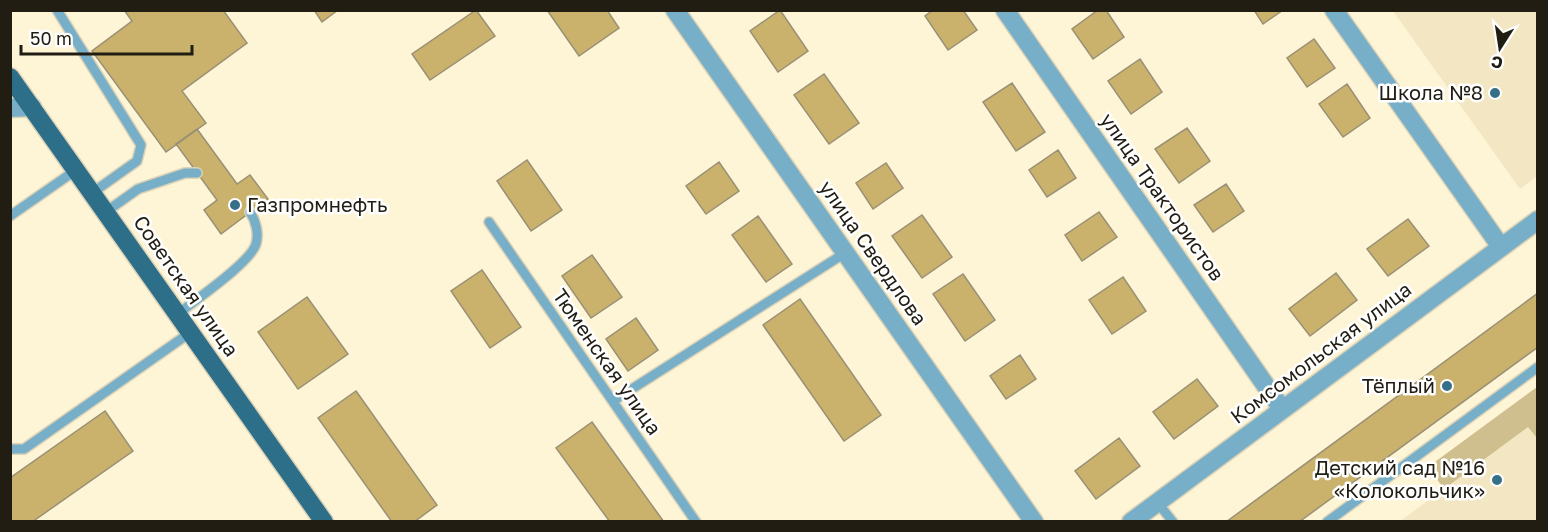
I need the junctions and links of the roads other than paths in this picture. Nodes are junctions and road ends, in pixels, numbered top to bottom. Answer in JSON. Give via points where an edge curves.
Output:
{"nodes":[{"id":1,"x":57,"y":10,"type":"edge"},
{"id":2,"x":675,"y":10,"type":"edge"},
{"id":3,"x":1005,"y":10,"type":"edge"},
{"id":4,"x":1334,"y":10,"type":"edge"},
{"id":5,"x":10,"y":76,"type":"edge"},
{"id":6,"x":32,"y":107,"type":"junction"},
{"id":7,"x":10,"y":108,"type":"edge"},
{"id":8,"x":76,"y":170,"type":"junction"},
{"id":9,"x":197,"y":173,"type":"dead end"},
{"id":10,"x":92,"y":193,"type":"junction"},
{"id":11,"x":107,"y":211,"type":"junction"},
{"id":12,"x":250,"y":212,"type":"dead end"},
{"id":13,"x":10,"y":216,"type":"edge"},
{"id":14,"x":1538,"y":220,"type":"edge"},
{"id":15,"x":489,"y":222,"type":"dead end"},
{"id":16,"x":1501,"y":247,"type":"junction"},
{"id":17,"x":846,"y":253,"type":"junction"},
{"id":18,"x":178,"y":314,"type":"junction"},
{"id":19,"x":191,"y":332,"type":"junction"},
{"id":20,"x":1538,"y":367,"type":"edge"},
{"id":21,"x":613,"y":402,"type":"junction"},
{"id":22,"x":1282,"y":410,"type":"junction"},
{"id":23,"x":10,"y":449,"type":"edge"},
{"id":24,"x":1157,"y":502,"type":"junction"},
{"id":25,"x":324,"y":522,"type":"edge"},
{"id":26,"x":696,"y":522,"type":"edge"},
{"id":27,"x":1034,"y":522,"type":"edge"},
{"id":28,"x":1131,"y":522,"type":"edge"},
{"id":29,"x":1173,"y":522,"type":"edge"},
{"id":30,"x":1327,"y":522,"type":"edge"}],
"edges":[{"from":1,"to":10,"type":"lane","via":[[141,145],[137,161]]},
{"from":2,"to":17,"type":"street","name":"улица Свердлова"},
{"from":3,"to":22,"type":"street","name":"улица Трактористов"},
{"from":4,"to":16,"type":"street"},
{"from":5,"to":6,"type":"main road","name":"Советская улица"},
{"from":6,"to":7,"type":"street"},
{"from":6,"to":8,"type":"main road","name":"Советская улица"},
{"from":8,"to":10,"type":"main road","name":"Советская улица"},
{"from":8,"to":13,"type":"lane"},
{"from":9,"to":11,"type":"lane","via":[[138,189]]},
{"from":10,"to":11,"type":"main road","name":"Советская улица"},
{"from":11,"to":18,"type":"main road","name":"Советская улица"},
{"from":12,"to":18,"type":"lane","via":[[256,221],[257,243],[249,258]]},
{"from":14,"to":16,"type":"street","name":"Комсомольская улица"},
{"from":15,"to":21,"type":"lane","name":"Тюменская улица"},
{"from":16,"to":22,"type":"street","name":"Комсомольская улица"},
{"from":17,"to":21,"type":"lane"},
{"from":17,"to":27,"type":"street","name":"улица Свердлова"},
{"from":18,"to":19,"type":"main road","name":"Советская улица"},
{"from":19,"to":23,"type":"lane","via":[[24,449]]},
{"from":19,"to":25,"type":"main road","name":"Советская улица"},
{"from":20,"to":30,"type":"lane"},
{"from":21,"to":26,"type":"lane","name":"Тюменская улица"},
{"from":22,"to":24,"type":"street","name":"Комсомольская улица"},
{"from":24,"to":28,"type":"street","name":"Комсомольская улица"},
{"from":24,"to":29,"type":"lane"}]}
